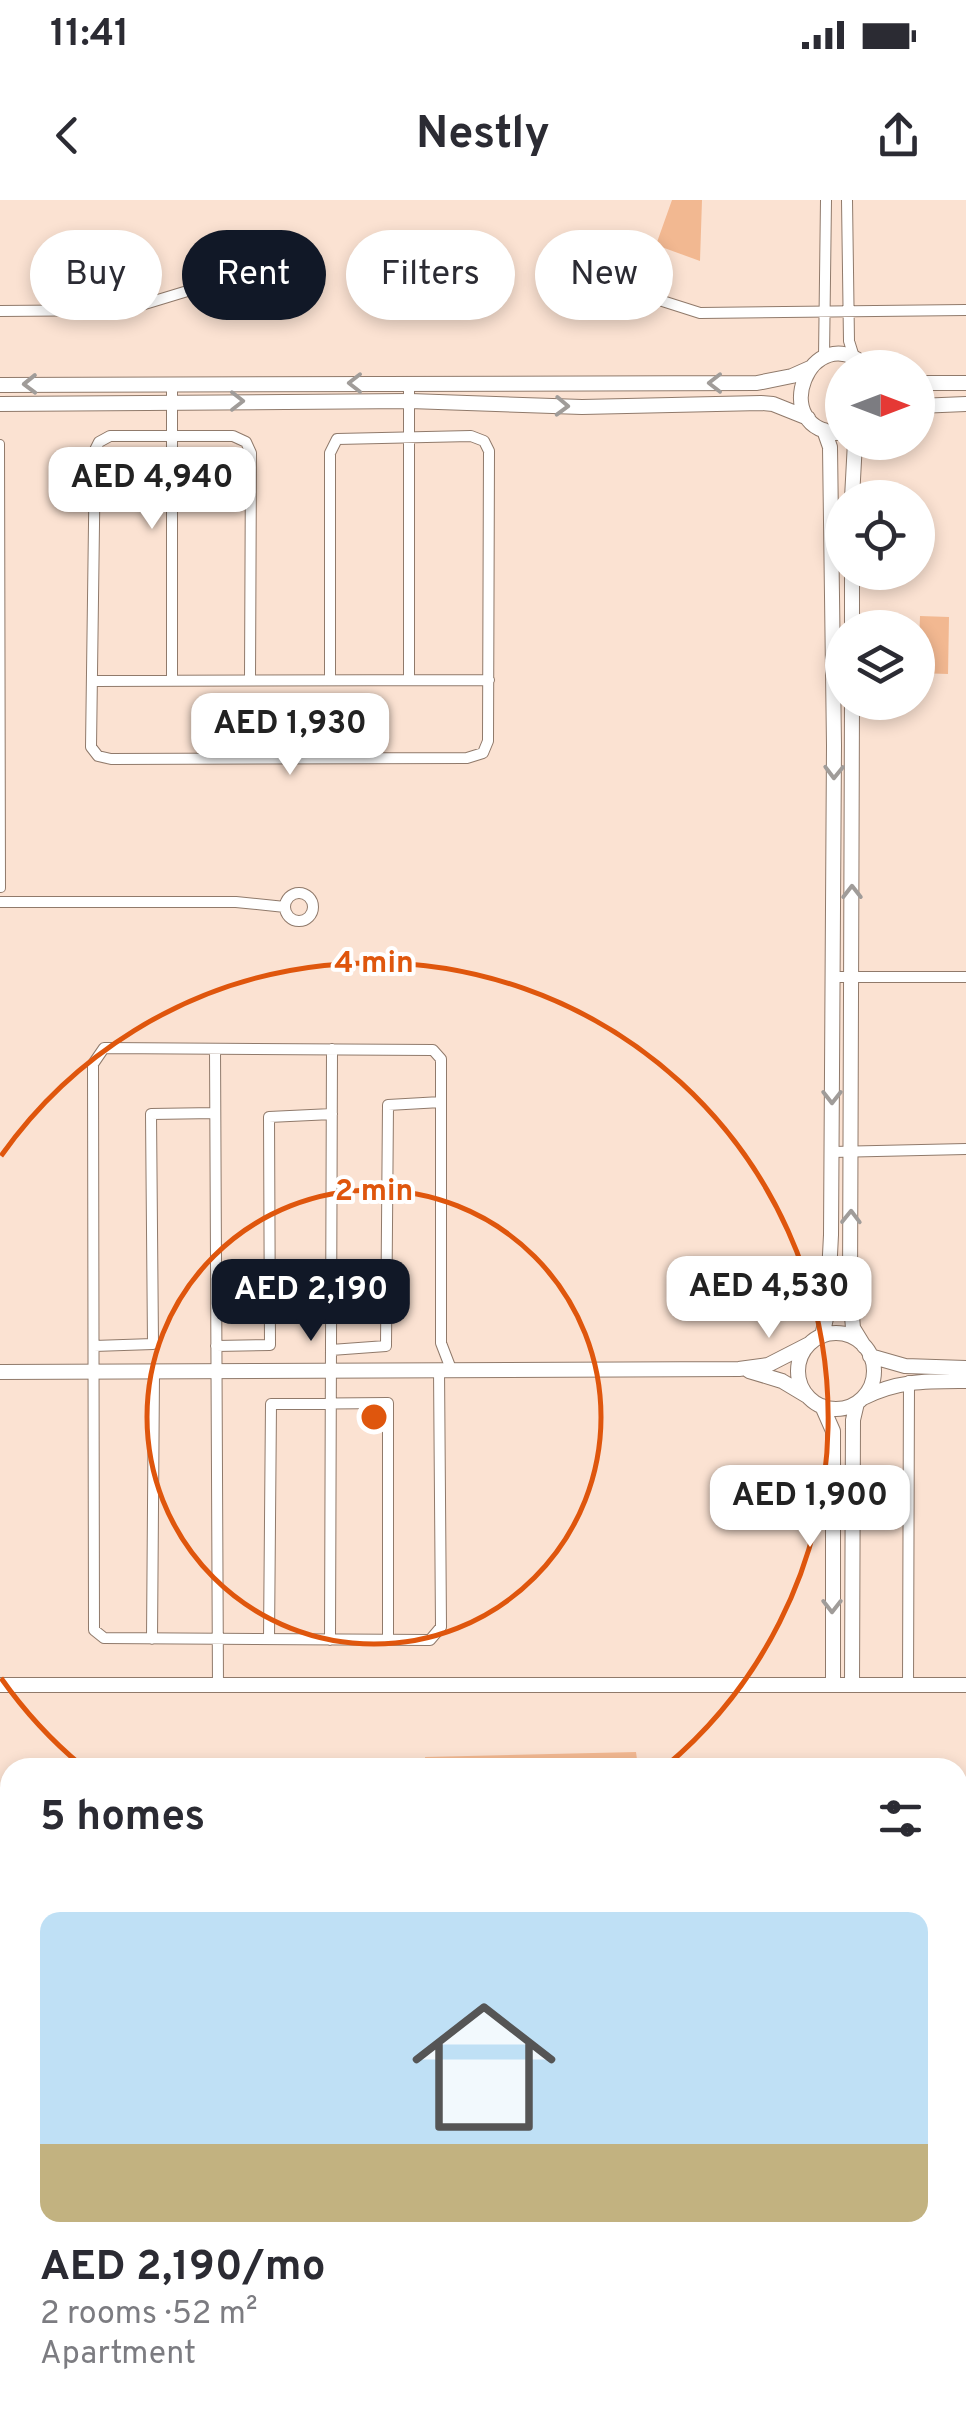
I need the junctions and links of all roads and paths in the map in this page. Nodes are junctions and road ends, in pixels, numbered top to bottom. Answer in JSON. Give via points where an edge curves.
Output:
{"nodes":[{"id":1,"x":826,"y":200,"type":"edge"},
{"id":2,"x":847,"y":200,"type":"edge"},
{"id":3,"x":182,"y":293,"type":"edge"},
{"id":4,"x":673,"y":304,"type":"edge"},
{"id":5,"x":0,"y":310,"type":"edge"},
{"id":6,"x":966,"y":310,"type":"edge"},
{"id":7,"x":827,"y":312,"type":"junction"},
{"id":8,"x":848,"y":312,"type":"junction"},
{"id":9,"x":852,"y":350,"type":"edge"},
{"id":10,"x":824,"y":357,"type":"joint"},
{"id":11,"x":810,"y":368,"type":"junction"},
{"id":12,"x":409,"y":382,"type":"junction"},
{"id":13,"x":172,"y":383,"type":"junction"},
{"id":14,"x":935,"y":383,"type":"edge"},
{"id":15,"x":966,"y":383,"type":"edge"},
{"id":16,"x":0,"y":384,"type":"edge"},
{"id":17,"x":172,"y":400,"type":"junction"},
{"id":18,"x":410,"y":401,"type":"junction"},
{"id":19,"x":0,"y":404,"type":"edge"},
{"id":20,"x":966,"y":404,"type":"edge"},
{"id":21,"x":935,"y":405,"type":"edge"},
{"id":22,"x":808,"y":418,"type":"junction"},
{"id":23,"x":824,"y":430,"type":"joint"},
{"id":24,"x":171,"y":436,"type":"junction"},
{"id":25,"x":410,"y":436,"type":"junction"},
{"id":26,"x":0,"y":444,"type":"edge"},
{"id":27,"x":172,"y":680,"type":"junction"},
{"id":28,"x":250,"y":680,"type":"junction"},
{"id":29,"x":330,"y":680,"type":"junction"},
{"id":30,"x":409,"y":680,"type":"junction"},
{"id":31,"x":488,"y":680,"type":"junction"},
{"id":32,"x":92,"y":681,"type":"junction"},
{"id":33,"x":852,"y":720,"type":"edge"},
{"id":34,"x":1,"y":888,"type":"edge"},
{"id":35,"x":0,"y":902,"type":"edge"},
{"id":36,"x":285,"y":906,"type":"dead end"},
{"id":37,"x":833,"y":977,"type":"junction"},
{"id":38,"x":853,"y":978,"type":"junction"},
{"id":39,"x":966,"y":978,"type":"edge"},
{"id":40,"x":215,"y":1048,"type":"junction"},
{"id":41,"x":332,"y":1049,"type":"junction"},
{"id":42,"x":440,"y":1102,"type":"junction"},
{"id":43,"x":216,"y":1113,"type":"junction"},
{"id":44,"x":332,"y":1114,"type":"junction"},
{"id":45,"x":966,"y":1149,"type":"edge"},
{"id":46,"x":832,"y":1152,"type":"junction"},
{"id":47,"x":852,"y":1152,"type":"junction"},
{"id":48,"x":816,"y":1340,"type":"junction"},
{"id":49,"x":441,"y":1343,"type":"junction"},
{"id":50,"x":94,"y":1346,"type":"junction"},
{"id":51,"x":216,"y":1346,"type":"junction"},
{"id":52,"x":331,"y":1350,"type":"junction"},
{"id":53,"x":868,"y":1351,"type":"junction"},
{"id":54,"x":966,"y":1368,"type":"edge"},
{"id":55,"x":441,"y":1369,"type":"junction"},
{"id":56,"x":739,"y":1369,"type":"junction"},
{"id":57,"x":216,"y":1371,"type":"junction"},
{"id":58,"x":331,"y":1371,"type":"junction"},
{"id":59,"x":0,"y":1372,"type":"edge"},
{"id":60,"x":94,"y":1374,"type":"junction"},
{"id":61,"x":154,"y":1374,"type":"junction"},
{"id":62,"x":909,"y":1381,"type":"junction"},
{"id":63,"x":966,"y":1381,"type":"edge"},
{"id":64,"x":808,"y":1396,"type":"junction"},
{"id":65,"x":860,"y":1400,"type":"junction"},
{"id":66,"x":331,"y":1404,"type":"junction"},
{"id":67,"x":822,"y":1406,"type":"junction"},
{"id":68,"x":152,"y":1639,"type":"junction"},
{"id":69,"x":218,"y":1639,"type":"junction"},
{"id":70,"x":270,"y":1640,"type":"junction"},
{"id":71,"x":330,"y":1640,"type":"junction"},
{"id":72,"x":388,"y":1640,"type":"junction"},
{"id":73,"x":0,"y":1685,"type":"edge"},
{"id":74,"x":218,"y":1685,"type":"junction"},
{"id":75,"x":833,"y":1685,"type":"junction"},
{"id":76,"x":852,"y":1685,"type":"junction"},
{"id":77,"x":966,"y":1685,"type":"edge"},
{"id":78,"x":908,"y":1686,"type":"junction"}],
"edges":[{"from":1,"to":7,"type":"street"},
{"from":2,"to":8,"type":"street"},
{"from":3,"to":5,"type":"street","via":[[126,310]]},
{"from":4,"to":7,"type":"street","via":[[700,313]]},
{"from":6,"to":8,"type":"street"},
{"from":7,"to":8,"type":"street"},
{"from":7,"to":10,"type":"street"},
{"from":8,"to":9,"type":"street"},
{"from":10,"to":11,"type":"street"},
{"from":11,"to":12,"type":"street","one_way":true,"via":[[758,383]]},
{"from":11,"to":22,"type":"street","via":[[800,392]]},
{"from":12,"to":13,"type":"street","one_way":true},
{"from":12,"to":18,"type":"street"},
{"from":13,"to":16,"type":"street","one_way":true},
{"from":13,"to":17,"type":"street"},
{"from":14,"to":15,"type":"street"},
{"from":17,"to":18,"type":"street","one_way":true},
{"from":17,"to":19,"type":"street"},
{"from":17,"to":24,"type":"street"},
{"from":18,"to":22,"type":"street","one_way":true,"via":[[582,407],[761,402]]},
{"from":18,"to":25,"type":"street"},
{"from":20,"to":21,"type":"street"},
{"from":22,"to":23,"type":"street"},
{"from":23,"to":37,"type":"street","one_way":true,"via":[[830,447]]},
{"from":24,"to":27,"type":"street"},
{"from":24,"to":28,"type":"street","via":[[233,436],[251,452]]},
{"from":24,"to":32,"type":"street","via":[[110,436],[95,450]]},
{"from":25,"to":29,"type":"street","via":[[337,439],[330,453]]},
{"from":25,"to":30,"type":"street"},
{"from":25,"to":31,"type":"street","via":[[471,436],[489,451]]},
{"from":26,"to":34,"type":"street"},
{"from":27,"to":28,"type":"street"},
{"from":27,"to":32,"type":"street"},
{"from":28,"to":29,"type":"street"},
{"from":29,"to":30,"type":"street"},
{"from":30,"to":31,"type":"street"},
{"from":31,"to":32,"type":"street","via":[[488,740],[483,753],[468,758],[111,759],[91,747]]},
{"from":38,"to":33,"type":"street","one_way":true},
{"from":35,"to":36,"type":"street"},
{"from":37,"to":38,"type":"street"},
{"from":37,"to":46,"type":"street","one_way":true},
{"from":38,"to":39,"type":"street"},
{"from":38,"to":47,"type":"street"},
{"from":40,"to":41,"type":"street"},
{"from":40,"to":43,"type":"street"},
{"from":40,"to":50,"type":"street","via":[[104,1048],[93,1064]]},
{"from":41,"to":42,"type":"street","via":[[433,1050],[440,1059]]},
{"from":41,"to":44,"type":"street"},
{"from":42,"to":49,"type":"street"},
{"from":42,"to":52,"type":"street","via":[[388,1105],[386,1346]]},
{"from":43,"to":50,"type":"street","via":[[152,1114],[153,1344]]},
{"from":43,"to":51,"type":"street"},
{"from":44,"to":51,"type":"street","via":[[270,1118],[270,1345]]},
{"from":44,"to":52,"type":"street"},
{"from":45,"to":47,"type":"street"},
{"from":46,"to":47,"type":"street"},
{"from":46,"to":48,"type":"street","via":[[827,1314]]},
{"from":53,"to":47,"type":"street","one_way":true,"via":[[854,1328],[850,1293]]},
{"from":48,"to":53,"type":"street","via":[[845,1334]]},
{"from":48,"to":56,"type":"street","via":[[768,1365]]},
{"from":48,"to":64,"type":"street","via":[[802,1353],[798,1376]]},
{"from":49,"to":55,"type":"street"},
{"from":49,"to":55,"type":"street"},
{"from":50,"to":60,"type":"street"},
{"from":51,"to":57,"type":"street"},
{"from":52,"to":58,"type":"street"},
{"from":53,"to":54,"type":"street","via":[[905,1366]]},
{"from":53,"to":65,"type":"street","via":[[873,1378]]},
{"from":55,"to":56,"type":"street"},
{"from":55,"to":58,"type":"street"},
{"from":55,"to":72,"type":"street","via":[[441,1627],[430,1640]]},
{"from":56,"to":64,"type":"street"},
{"from":57,"to":58,"type":"street"},
{"from":57,"to":61,"type":"street"},
{"from":57,"to":69,"type":"street"},
{"from":58,"to":66,"type":"street"},
{"from":59,"to":60,"type":"street"},
{"from":60,"to":61,"type":"street"},
{"from":60,"to":68,"type":"street","via":[[94,1630],[104,1638]]},
{"from":61,"to":68,"type":"street"},
{"from":62,"to":63,"type":"street"},
{"from":62,"to":65,"type":"street"},
{"from":62,"to":78,"type":"street"},
{"from":64,"to":67,"type":"street"},
{"from":65,"to":67,"type":"street"},
{"from":65,"to":76,"type":"street","via":[[853,1420]]},
{"from":66,"to":70,"type":"street","via":[[270,1404]]},
{"from":66,"to":71,"type":"street"},
{"from":66,"to":72,"type":"street","via":[[388,1403]]},
{"from":67,"to":75,"type":"street","one_way":true,"via":[[834,1431]]},
{"from":68,"to":69,"type":"street"},
{"from":69,"to":70,"type":"street"},
{"from":69,"to":74,"type":"street"},
{"from":70,"to":71,"type":"street"},
{"from":71,"to":72,"type":"street"},
{"from":73,"to":74,"type":"street"},
{"from":74,"to":75,"type":"street"},
{"from":75,"to":76,"type":"street"},
{"from":76,"to":78,"type":"street"},
{"from":77,"to":78,"type":"street"}]}
